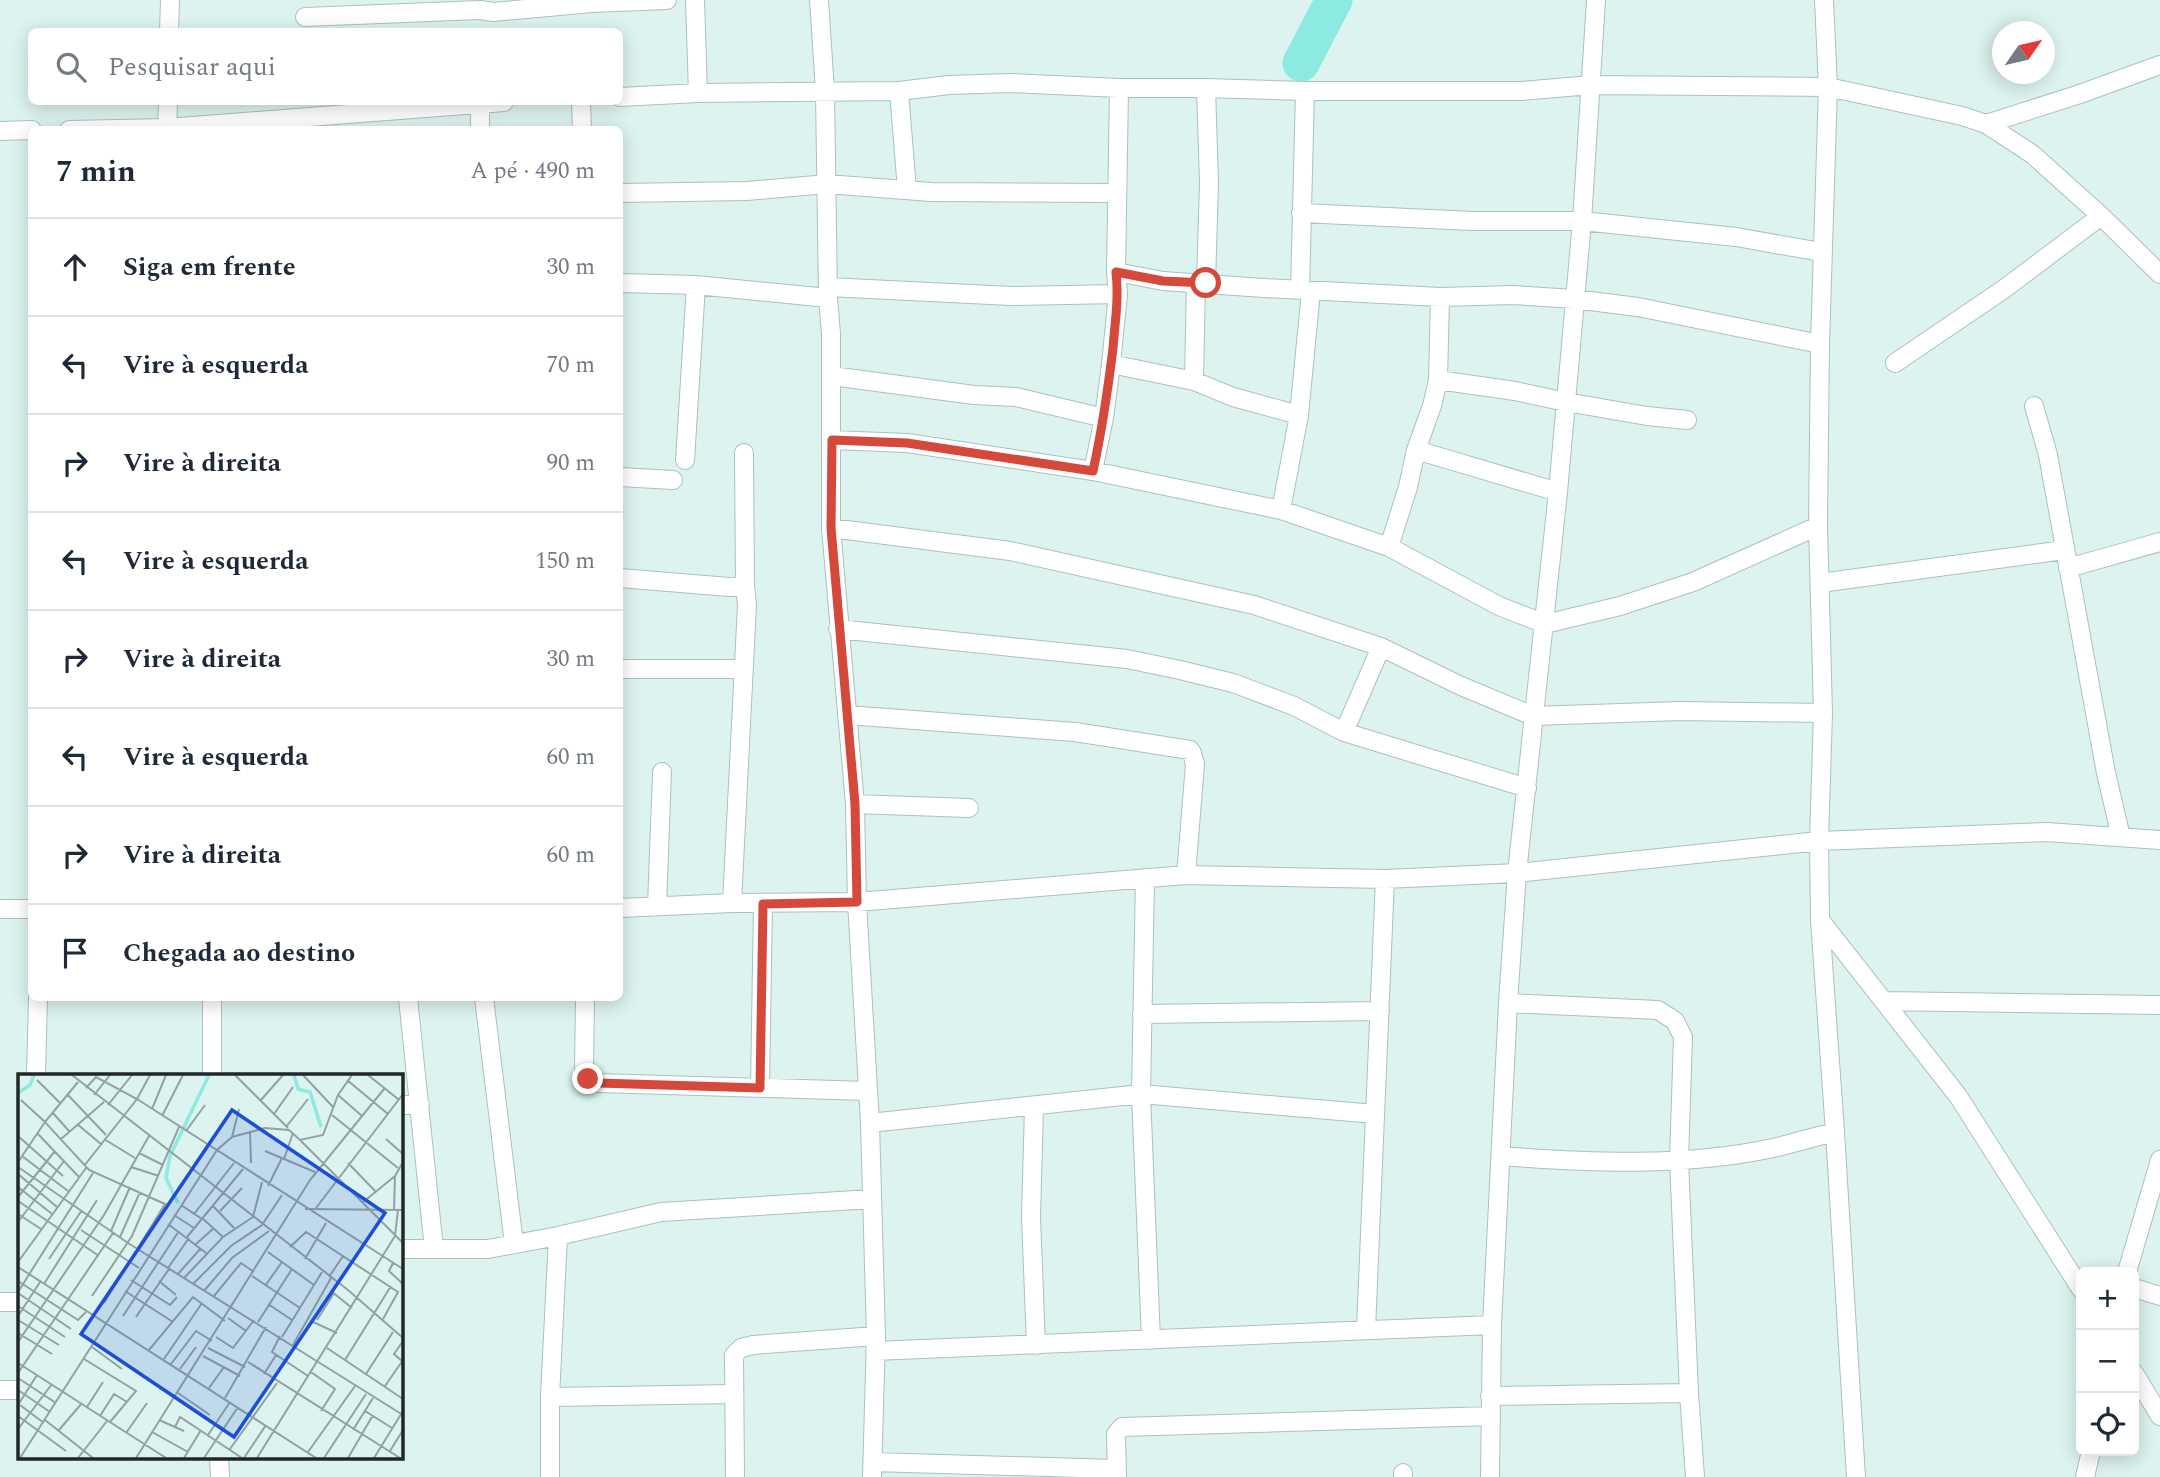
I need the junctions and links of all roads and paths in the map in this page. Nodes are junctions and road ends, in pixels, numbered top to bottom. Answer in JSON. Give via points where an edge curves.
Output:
{"nodes":[{"id":1,"x":170,"y":0,"type":"edge"},
{"id":2,"x":667,"y":0,"type":"edge"},
{"id":3,"x":695,"y":0,"type":"edge"},
{"id":4,"x":819,"y":0,"type":"edge"},
{"id":5,"x":1596,"y":0,"type":"edge"},
{"id":6,"x":1824,"y":0,"type":"edge"},
{"id":7,"x":305,"y":17,"type":"dead end"},
{"id":8,"x":169,"y":28,"type":"edge"},
{"id":9,"x":2160,"y":65,"type":"edge"},
{"id":10,"x":1591,"y":85,"type":"junction"},
{"id":11,"x":1828,"y":87,"type":"junction"},
{"id":12,"x":1119,"y":88,"type":"junction"},
{"id":13,"x":1206,"y":88,"type":"junction"},
{"id":14,"x":825,"y":91,"type":"junction"},
{"id":15,"x":899,"y":91,"type":"junction"},
{"id":16,"x":1305,"y":91,"type":"junction"},
{"id":17,"x":698,"y":93,"type":"junction"},
{"id":18,"x":623,"y":97,"type":"edge"},
{"id":19,"x":168,"y":105,"type":"edge"},
{"id":20,"x":456,"y":105,"type":"edge"},
{"id":21,"x":480,"y":105,"type":"edge"},
{"id":22,"x":581,"y":105,"type":"edge"},
{"id":23,"x":1986,"y":124,"type":"junction"},
{"id":24,"x":167,"y":126,"type":"edge"},
{"id":25,"x":203,"y":126,"type":"edge"},
{"id":26,"x":480,"y":126,"type":"edge"},
{"id":27,"x":582,"y":126,"type":"edge"},
{"id":28,"x":28,"y":130,"type":"edge"},
{"id":29,"x":0,"y":131,"type":"edge"},
{"id":30,"x":827,"y":184,"type":"junction"},
{"id":31,"x":907,"y":190,"type":"junction"},
{"id":32,"x":623,"y":193,"type":"edge"},
{"id":33,"x":1117,"y":193,"type":"junction"},
{"id":34,"x":1301,"y":212,"type":"junction"},
{"id":35,"x":2101,"y":216,"type":"junction"},
{"id":36,"x":1582,"y":221,"type":"junction"},
{"id":37,"x":1821,"y":252,"type":"junction"},
{"id":38,"x":1116,"y":272,"type":"junction"},
{"id":39,"x":2160,"y":274,"type":"edge"},
{"id":40,"x":623,"y":283,"type":"edge"},
{"id":41,"x":1201,"y":283,"type":"junction"},
{"id":42,"x":696,"y":285,"type":"junction"},
{"id":43,"x":1306,"y":290,"type":"junction"},
{"id":44,"x":828,"y":293,"type":"junction"},
{"id":45,"x":1118,"y":295,"type":"junction"},
{"id":46,"x":1440,"y":297,"type":"junction"},
{"id":47,"x":1574,"y":299,"type":"junction"},
{"id":48,"x":1820,"y":344,"type":"junction"},
{"id":49,"x":1895,"y":363,"type":"dead end"},
{"id":50,"x":1111,"y":364,"type":"junction"},
{"id":51,"x":832,"y":376,"type":"junction"},
{"id":52,"x":1194,"y":380,"type":"junction"},
{"id":53,"x":1438,"y":380,"type":"junction"},
{"id":54,"x":1566,"y":402,"type":"junction"},
{"id":55,"x":2034,"y":406,"type":"dead end"},
{"id":56,"x":1298,"y":415,"type":"junction"},
{"id":57,"x":1104,"y":418,"type":"junction"},
{"id":58,"x":1687,"y":419,"type":"dead end"},
{"id":59,"x":832,"y":440,"type":"junction"},
{"id":60,"x":1416,"y":450,"type":"junction"},
{"id":61,"x":744,"y":453,"type":"dead end"},
{"id":62,"x":685,"y":460,"type":"dead end"},
{"id":63,"x":1093,"y":471,"type":"junction"},
{"id":64,"x":623,"y":477,"type":"edge"},
{"id":65,"x":673,"y":480,"type":"dead end"},
{"id":66,"x":1559,"y":492,"type":"junction"},
{"id":67,"x":1282,"y":510,"type":"junction"},
{"id":68,"x":1818,"y":526,"type":"junction"},
{"id":69,"x":831,"y":528,"type":"junction"},
{"id":70,"x":2160,"y":542,"type":"edge"},
{"id":71,"x":1389,"y":547,"type":"junction"},
{"id":72,"x":2066,"y":559,"type":"junction"},
{"id":73,"x":623,"y":578,"type":"edge"},
{"id":74,"x":1820,"y":583,"type":"junction"},
{"id":75,"x":745,"y":586,"type":"junction"},
{"id":76,"x":1545,"y":624,"type":"junction"},
{"id":77,"x":838,"y":629,"type":"junction"},
{"id":78,"x":1381,"y":647,"type":"junction"},
{"id":79,"x":623,"y":669,"type":"edge"},
{"id":80,"x":743,"y":669,"type":"junction"},
{"id":81,"x":1823,"y":713,"type":"junction"},
{"id":82,"x":847,"y":715,"type":"junction"},
{"id":83,"x":1533,"y":716,"type":"junction"},
{"id":84,"x":1344,"y":732,"type":"junction"},
{"id":85,"x":662,"y":772,"type":"dead end"},
{"id":86,"x":1527,"y":789,"type":"junction"},
{"id":87,"x":855,"y":804,"type":"junction"},
{"id":88,"x":969,"y":808,"type":"dead end"},
{"id":89,"x":2121,"y":837,"type":"junction"},
{"id":90,"x":2160,"y":840,"type":"edge"},
{"id":91,"x":1819,"y":841,"type":"junction"},
{"id":92,"x":1517,"y":873,"type":"junction"},
{"id":93,"x":1186,"y":875,"type":"junction"},
{"id":94,"x":1145,"y":878,"type":"junction"},
{"id":95,"x":1385,"y":879,"type":"junction"},
{"id":96,"x":857,"y":902,"type":"junction"},
{"id":97,"x":733,"y":903,"type":"junction"},
{"id":98,"x":763,"y":904,"type":"junction"},
{"id":99,"x":657,"y":906,"type":"junction"},
{"id":100,"x":623,"y":908,"type":"edge"},
{"id":101,"x":0,"y":909,"type":"edge"},
{"id":102,"x":28,"y":909,"type":"edge"},
{"id":103,"x":1820,"y":920,"type":"junction"},
{"id":104,"x":38,"y":1001,"type":"edge"},
{"id":105,"x":212,"y":1001,"type":"edge"},
{"id":106,"x":408,"y":1001,"type":"edge"},
{"id":107,"x":484,"y":1001,"type":"edge"},
{"id":108,"x":585,"y":1001,"type":"edge"},
{"id":109,"x":1885,"y":1001,"type":"junction"},
{"id":110,"x":1508,"y":1003,"type":"junction"},
{"id":111,"x":2160,"y":1005,"type":"edge"},
{"id":112,"x":1380,"y":1011,"type":"junction"},
{"id":113,"x":1142,"y":1014,"type":"junction"},
{"id":114,"x":36,"y":1074,"type":"edge"},
{"id":115,"x":212,"y":1074,"type":"edge"},
{"id":116,"x":760,"y":1088,"type":"junction"},
{"id":117,"x":867,"y":1091,"type":"junction"},
{"id":118,"x":1141,"y":1094,"type":"junction"},
{"id":119,"x":402,"y":1105,"type":"edge"},
{"id":120,"x":420,"y":1105,"type":"junction"},
{"id":121,"x":1034,"y":1107,"type":"junction"},
{"id":122,"x":1375,"y":1114,"type":"junction"},
{"id":123,"x":870,"y":1123,"type":"junction"},
{"id":124,"x":1835,"y":1132,"type":"junction"},
{"id":125,"x":1501,"y":1156,"type":"junction"},
{"id":126,"x":1679,"y":1160,"type":"junction"},
{"id":127,"x":2160,"y":1160,"type":"edge"},
{"id":128,"x":872,"y":1199,"type":"junction"},
{"id":129,"x":558,"y":1236,"type":"junction"},
{"id":130,"x":514,"y":1244,"type":"junction"},
{"id":131,"x":402,"y":1249,"type":"edge"},
{"id":132,"x":434,"y":1249,"type":"junction"},
{"id":133,"x":2128,"y":1267,"type":"edge"},
{"id":134,"x":2076,"y":1281,"type":"edge"},
{"id":135,"x":2139,"y":1290,"type":"edge"},
{"id":136,"x":2160,"y":1296,"type":"edge"},
{"id":137,"x":18,"y":1302,"type":"edge"},
{"id":138,"x":0,"y":1303,"type":"edge"},
{"id":139,"x":1492,"y":1325,"type":"junction"},
{"id":140,"x":1366,"y":1329,"type":"junction"},
{"id":141,"x":1152,"y":1340,"type":"junction"},
{"id":142,"x":875,"y":1344,"type":"junction"},
{"id":143,"x":1035,"y":1345,"type":"junction"},
{"id":144,"x":2139,"y":1381,"type":"edge"},
{"id":145,"x":0,"y":1390,"type":"edge"},
{"id":146,"x":18,"y":1390,"type":"edge"},
{"id":147,"x":1689,"y":1393,"type":"junction"},
{"id":148,"x":734,"y":1394,"type":"junction"},
{"id":149,"x":1490,"y":1396,"type":"junction"},
{"id":150,"x":550,"y":1397,"type":"junction"},
{"id":151,"x":1491,"y":1416,"type":"junction"},
{"id":152,"x":2160,"y":1416,"type":"edge"},
{"id":153,"x":2090,"y":1456,"type":"edge"},
{"id":154,"x":873,"y":1469,"type":"edge"},
{"id":155,"x":1117,"y":1473,"type":"edge"},
{"id":156,"x":550,"y":1477,"type":"edge"},
{"id":157,"x":736,"y":1477,"type":"edge"},
{"id":158,"x":1490,"y":1477,"type":"edge"},
{"id":159,"x":1695,"y":1477,"type":"edge"},
{"id":160,"x":1856,"y":1477,"type":"edge"},
{"id":161,"x":2085,"y":1477,"type":"edge"}],
"edges":[{"from":1,"to":8,"type":"street"},
{"from":2,"to":7,"type":"street","via":[[494,12]]},
{"from":3,"to":17,"type":"street"},
{"from":4,"to":14,"type":"street"},
{"from":5,"to":10,"type":"street"},
{"from":6,"to":11,"type":"street"},
{"from":9,"to":23,"type":"street"},
{"from":10,"to":11,"type":"street"},
{"from":10,"to":16,"type":"street","via":[[1520,91]]},
{"from":10,"to":36,"type":"street"},
{"from":11,"to":23,"type":"street"},
{"from":11,"to":37,"type":"street"},
{"from":12,"to":13,"type":"street"},
{"from":12,"to":15,"type":"street","via":[[1010,83]]},
{"from":12,"to":33,"type":"street"},
{"from":13,"to":16,"type":"street"},
{"from":13,"to":41,"type":"street","via":[[1209,183]]},
{"from":14,"to":15,"type":"street"},
{"from":14,"to":17,"type":"street"},
{"from":14,"to":30,"type":"street"},
{"from":15,"to":31,"type":"street"},
{"from":16,"to":34,"type":"street"},
{"from":17,"to":18,"type":"street"},
{"from":19,"to":24,"type":"street"},
{"from":20,"to":25,"type":"street"},
{"from":21,"to":26,"type":"street"},
{"from":22,"to":27,"type":"street"},
{"from":23,"to":35,"type":"street","via":[[2032,154]]},
{"from":28,"to":29,"type":"street"},
{"from":30,"to":31,"type":"street"},
{"from":30,"to":32,"type":"street"},
{"from":30,"to":44,"type":"street"},
{"from":31,"to":33,"type":"street"},
{"from":33,"to":38,"type":"street"},
{"from":34,"to":36,"type":"street"},
{"from":34,"to":43,"type":"street"},
{"from":35,"to":39,"type":"street"},
{"from":35,"to":49,"type":"street"},
{"from":36,"to":37,"type":"street","via":[[1736,237]]},
{"from":36,"to":47,"type":"street"},
{"from":37,"to":48,"type":"street"},
{"from":38,"to":41,"type":"street"},
{"from":38,"to":45,"type":"street"},
{"from":40,"to":42,"type":"street"},
{"from":41,"to":43,"type":"street"},
{"from":41,"to":52,"type":"street"},
{"from":42,"to":44,"type":"street"},
{"from":42,"to":62,"type":"street"},
{"from":43,"to":46,"type":"street"},
{"from":43,"to":56,"type":"street"},
{"from":44,"to":45,"type":"street"},
{"from":44,"to":51,"type":"street"},
{"from":45,"to":50,"type":"street"},
{"from":46,"to":47,"type":"street"},
{"from":46,"to":53,"type":"street"},
{"from":47,"to":48,"type":"street","via":[[1638,307]]},
{"from":47,"to":54,"type":"street"},
{"from":48,"to":68,"type":"street"},
{"from":50,"to":52,"type":"street"},
{"from":50,"to":57,"type":"street"},
{"from":51,"to":57,"type":"street","via":[[1016,397]]},
{"from":51,"to":59,"type":"street"},
{"from":52,"to":56,"type":"street","via":[[1233,397]]},
{"from":53,"to":54,"type":"street"},
{"from":53,"to":60,"type":"street"},
{"from":54,"to":58,"type":"street"},
{"from":54,"to":66,"type":"street"},
{"from":55,"to":72,"type":"street","via":[[2048,455]]},
{"from":56,"to":67,"type":"street"},
{"from":57,"to":63,"type":"street"},
{"from":59,"to":63,"type":"street","via":[[907,443]]},
{"from":59,"to":69,"type":"street"},
{"from":60,"to":66,"type":"street"},
{"from":60,"to":71,"type":"street"},
{"from":61,"to":75,"type":"street"},
{"from":63,"to":67,"type":"street"},
{"from":64,"to":65,"type":"street"},
{"from":66,"to":76,"type":"street"},
{"from":67,"to":71,"type":"street"},
{"from":68,"to":74,"type":"street"},
{"from":68,"to":76,"type":"street","via":[[1693,582]]},
{"from":69,"to":77,"type":"street"},
{"from":69,"to":78,"type":"street","via":[[1010,551],[1254,605]]},
{"from":70,"to":72,"type":"street"},
{"from":71,"to":76,"type":"street","via":[[1499,606]]},
{"from":72,"to":74,"type":"street"},
{"from":72,"to":89,"type":"street"},
{"from":73,"to":75,"type":"street"},
{"from":74,"to":81,"type":"street"},
{"from":75,"to":80,"type":"street"},
{"from":76,"to":83,"type":"street"},
{"from":77,"to":82,"type":"street"},
{"from":77,"to":84,"type":"street","via":[[1127,659],[1233,682]]},
{"from":78,"to":83,"type":"street"},
{"from":78,"to":84,"type":"street"},
{"from":79,"to":80,"type":"street"},
{"from":80,"to":97,"type":"street"},
{"from":81,"to":83,"type":"street"},
{"from":81,"to":91,"type":"street"},
{"from":82,"to":87,"type":"street"},
{"from":82,"to":93,"type":"street","via":[[1075,732],[1190,750],[1195,764]]},
{"from":83,"to":86,"type":"street"},
{"from":84,"to":86,"type":"street"},
{"from":85,"to":99,"type":"street"},
{"from":86,"to":92,"type":"street"},
{"from":87,"to":88,"type":"street"},
{"from":87,"to":96,"type":"street"},
{"from":89,"to":90,"type":"street"},
{"from":89,"to":91,"type":"street","via":[[2047,832]]},
{"from":91,"to":92,"type":"street"},
{"from":91,"to":103,"type":"street"},
{"from":92,"to":95,"type":"street"},
{"from":92,"to":110,"type":"street"},
{"from":93,"to":94,"type":"street"},
{"from":93,"to":95,"type":"street"},
{"from":94,"to":96,"type":"street"},
{"from":94,"to":113,"type":"street"},
{"from":95,"to":112,"type":"street"},
{"from":96,"to":98,"type":"street"},
{"from":96,"to":117,"type":"street"},
{"from":97,"to":98,"type":"street"},
{"from":97,"to":99,"type":"street"},
{"from":98,"to":116,"type":"street"},
{"from":99,"to":100,"type":"street"},
{"from":101,"to":102,"type":"street"},
{"from":103,"to":109,"type":"street"},
{"from":103,"to":124,"type":"street"},
{"from":104,"to":114,"type":"street"},
{"from":105,"to":115,"type":"street"},
{"from":106,"to":120,"type":"street"},
{"from":107,"to":130,"type":"street"},
{"from":108,"to":116,"type":"street","via":[[584,1070],[588,1079]]},
{"from":109,"to":111,"type":"street"},
{"from":109,"to":134,"type":"street","via":[[1958,1096]]},
{"from":110,"to":125,"type":"street"},
{"from":110,"to":126,"type":"street","via":[[1658,1010],[1675,1021],[1683,1037]]},
{"from":112,"to":113,"type":"street"},
{"from":112,"to":122,"type":"street"},
{"from":113,"to":118,"type":"street"},
{"from":116,"to":117,"type":"street"},
{"from":117,"to":123,"type":"street"},
{"from":118,"to":121,"type":"street"},
{"from":118,"to":122,"type":"street"},
{"from":118,"to":141,"type":"street"},
{"from":119,"to":120,"type":"street"},
{"from":120,"to":132,"type":"street"},
{"from":121,"to":123,"type":"street"},
{"from":121,"to":143,"type":"street"},
{"from":122,"to":140,"type":"street"},
{"from":123,"to":128,"type":"street"},
{"from":124,"to":126,"type":"street","via":[[1771,1148]]},
{"from":124,"to":160,"type":"street"},
{"from":125,"to":126,"type":"street","via":[[1560,1161]]},
{"from":125,"to":139,"type":"street"},
{"from":126,"to":147,"type":"street"},
{"from":127,"to":133,"type":"street"},
{"from":128,"to":129,"type":"street","via":[[661,1212]]},
{"from":128,"to":142,"type":"street"},
{"from":129,"to":130,"type":"street"},
{"from":129,"to":150,"type":"street"},
{"from":130,"to":132,"type":"street"},
{"from":131,"to":132,"type":"street"},
{"from":135,"to":136,"type":"street"},
{"from":137,"to":138,"type":"street"},
{"from":139,"to":140,"type":"street"},
{"from":139,"to":149,"type":"street"},
{"from":140,"to":141,"type":"street"},
{"from":141,"to":143,"type":"street"},
{"from":142,"to":143,"type":"street"},
{"from":142,"to":148,"type":"street","via":[[754,1345],[741,1349],[734,1355]]},
{"from":142,"to":154,"type":"street"},
{"from":144,"to":152,"type":"street"},
{"from":145,"to":146,"type":"street"},
{"from":147,"to":149,"type":"street"},
{"from":147,"to":159,"type":"street"},
{"from":148,"to":150,"type":"street"},
{"from":148,"to":157,"type":"street"},
{"from":149,"to":151,"type":"street"},
{"from":150,"to":156,"type":"street"},
{"from":151,"to":155,"type":"street","via":[[1122,1427],[1116,1434]]},
{"from":151,"to":158,"type":"street"},
{"from":153,"to":161,"type":"street"},
{"from":154,"to":155,"type":"street"}]}
